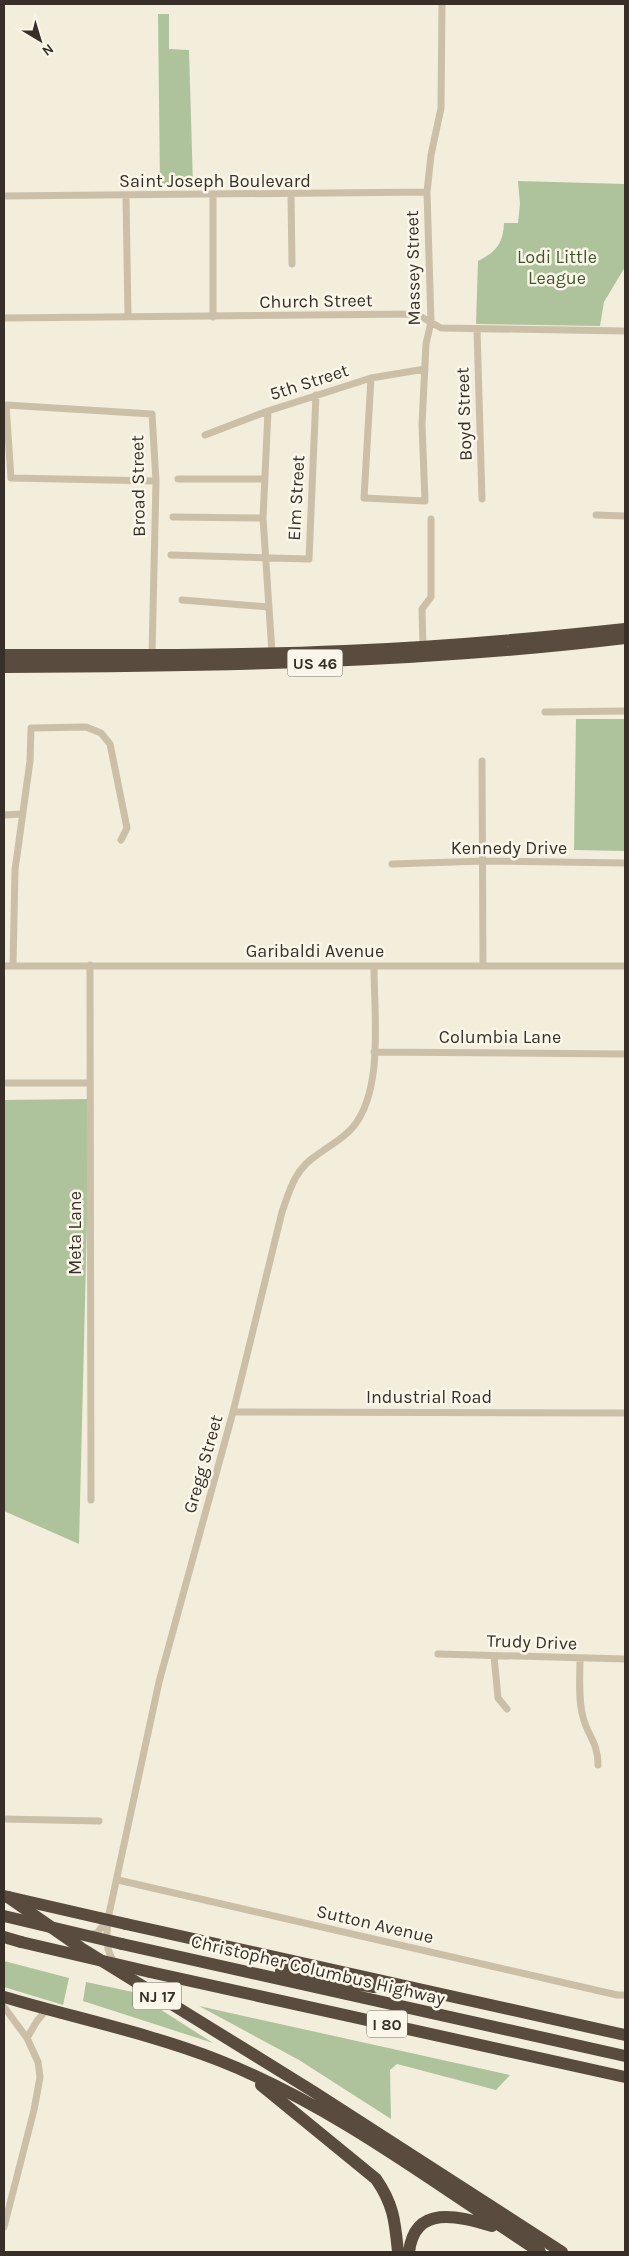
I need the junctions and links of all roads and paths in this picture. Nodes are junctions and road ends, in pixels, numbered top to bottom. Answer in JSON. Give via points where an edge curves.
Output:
{"nodes":[{"id":1,"x":442,"y":4,"type":"edge"},
{"id":2,"x":426,"y":192,"type":"junction"},
{"id":3,"x":213,"y":195,"type":"junction"},
{"id":4,"x":291,"y":195,"type":"junction"},
{"id":5,"x":4,"y":196,"type":"edge"},
{"id":6,"x":126,"y":197,"type":"junction"},
{"id":7,"x":292,"y":264,"type":"dead end"},
{"id":8,"x":128,"y":317,"type":"junction"},
{"id":9,"x":213,"y":317,"type":"junction"},
{"id":10,"x":4,"y":318,"type":"edge"},
{"id":11,"x":431,"y":322,"type":"junction"},
{"id":12,"x":477,"y":329,"type":"junction"},
{"id":13,"x":625,"y":331,"type":"edge"},
{"id":14,"x":425,"y":370,"type":"junction"},
{"id":15,"x":371,"y":378,"type":"junction"},
{"id":16,"x":316,"y":395,"type":"junction"},
{"id":17,"x":268,"y":411,"type":"junction"},
{"id":18,"x":205,"y":435,"type":"dead end"},
{"id":19,"x":178,"y":479,"type":"dead end"},
{"id":20,"x":265,"y":479,"type":"junction"},
{"id":21,"x":156,"y":481,"type":"junction"},
{"id":22,"x":482,"y":499,"type":"dead end"},
{"id":23,"x":596,"y":514,"type":"dead end"},
{"id":24,"x":625,"y":516,"type":"edge"},
{"id":25,"x":173,"y":517,"type":"dead end"},
{"id":26,"x":263,"y":518,"type":"junction"},
{"id":27,"x":431,"y":518,"type":"dead end"},
{"id":28,"x":171,"y":555,"type":"dead end"},
{"id":29,"x":266,"y":558,"type":"junction"},
{"id":30,"x":182,"y":600,"type":"dead end"},
{"id":31,"x":269,"y":606,"type":"junction"},
{"id":32,"x":625,"y":629,"type":"edge"},
{"id":33,"x":625,"y":638,"type":"edge"},
{"id":34,"x":423,"y":646,"type":"junction"},
{"id":35,"x":272,"y":653,"type":"junction"},
{"id":36,"x":152,"y":655,"type":"junction"},
{"id":37,"x":4,"y":656,"type":"edge"},
{"id":38,"x":4,"y":667,"type":"edge"},
{"id":39,"x":625,"y":711,"type":"edge"},
{"id":40,"x":545,"y":712,"type":"dead end"},
{"id":41,"x":482,"y":761,"type":"dead end"},
{"id":42,"x":21,"y":814,"type":"junction"},
{"id":43,"x":4,"y":815,"type":"edge"},
{"id":44,"x":121,"y":840,"type":"dead end"},
{"id":45,"x":484,"y":861,"type":"junction"},
{"id":46,"x":625,"y":863,"type":"edge"},
{"id":47,"x":392,"y":864,"type":"dead end"},
{"id":48,"x":4,"y":966,"type":"edge"},
{"id":49,"x":13,"y":966,"type":"junction"},
{"id":50,"x":90,"y":966,"type":"junction"},
{"id":51,"x":483,"y":966,"type":"junction"},
{"id":52,"x":625,"y":966,"type":"edge"},
{"id":53,"x":374,"y":967,"type":"junction"},
{"id":54,"x":374,"y":1052,"type":"junction"},
{"id":55,"x":625,"y":1054,"type":"edge"},
{"id":56,"x":4,"y":1083,"type":"edge"},
{"id":57,"x":89,"y":1083,"type":"junction"},
{"id":58,"x":233,"y":1412,"type":"junction"},
{"id":59,"x":625,"y":1413,"type":"edge"},
{"id":60,"x":91,"y":1500,"type":"dead end"},
{"id":61,"x":438,"y":1654,"type":"dead end"},
{"id":62,"x":494,"y":1656,"type":"junction"},
{"id":63,"x":580,"y":1658,"type":"junction"},
{"id":64,"x":625,"y":1659,"type":"edge"},
{"id":65,"x":507,"y":1709,"type":"dead end"},
{"id":66,"x":598,"y":1765,"type":"dead end"},
{"id":67,"x":4,"y":1819,"type":"edge"},
{"id":68,"x":99,"y":1821,"type":"dead end"},
{"id":69,"x":118,"y":1880,"type":"junction"},
{"id":70,"x":4,"y":1895,"type":"edge"},
{"id":71,"x":110,"y":1914,"type":"junction"},
{"id":72,"x":4,"y":1916,"type":"edge"},
{"id":73,"x":4,"y":1937,"type":"edge"},
{"id":74,"x":69,"y":1940,"type":"junction"},
{"id":75,"x":248,"y":1971,"type":"junction"},
{"id":76,"x":123,"y":1974,"type":"junction"},
{"id":77,"x":625,"y":1995,"type":"edge"},
{"id":78,"x":4,"y":1997,"type":"edge"},
{"id":79,"x":457,"y":1998,"type":"junction"},
{"id":80,"x":4,"y":2008,"type":"edge"},
{"id":81,"x":47,"y":2009,"type":"junction"},
{"id":82,"x":625,"y":2034,"type":"edge"},
{"id":83,"x":27,"y":2038,"type":"junction"},
{"id":84,"x":625,"y":2056,"type":"edge"},
{"id":85,"x":244,"y":2071,"type":"junction"},
{"id":86,"x":625,"y":2077,"type":"edge"},
{"id":87,"x":4,"y":2228,"type":"edge"},
{"id":88,"x":508,"y":2231,"type":"junction"},
{"id":89,"x":398,"y":2252,"type":"edge"},
{"id":90,"x":409,"y":2252,"type":"edge"},
{"id":91,"x":540,"y":2252,"type":"edge"},
{"id":92,"x":562,"y":2252,"type":"edge"}],
"edges":[{"from":1,"to":2,"type":"street","name":"Massey Street","via":[[440,108]]},
{"from":2,"to":4,"type":"street","name":"Saint Joseph Boulevard"},
{"from":2,"to":11,"type":"street","name":"Massey Street"},
{"from":3,"to":4,"type":"street","name":"Saint Joseph Boulevard"},
{"from":3,"to":6,"type":"street","name":"Saint Joseph Boulevard"},
{"from":3,"to":9,"type":"street"},
{"from":4,"to":7,"type":"street"},
{"from":5,"to":6,"type":"street","name":"Saint Joseph Boulevard"},
{"from":6,"to":8,"type":"street"},
{"from":8,"to":9,"type":"street","name":"Church Street"},
{"from":8,"to":10,"type":"street","name":"Church Street"},
{"from":9,"to":11,"type":"street","name":"Church Street","via":[[416,314]]},
{"from":11,"to":12,"type":"street","name":"Church Street","via":[[441,328]]},
{"from":11,"to":14,"type":"street","name":"Massey Street"},
{"from":12,"to":13,"type":"street","name":"Church Street"},
{"from":12,"to":22,"type":"street","name":"Boyd Street"},
{"from":14,"to":15,"type":"street","name":"5th Street"},
{"from":14,"to":15,"type":"street","name":"Massey Street","via":[[422,424],[425,501],[364,498]]},
{"from":15,"to":16,"type":"street","name":"5th Street"},
{"from":16,"to":17,"type":"street","name":"5th Street"},
{"from":16,"to":29,"type":"street","name":"Elm Street","via":[[309,559]]},
{"from":17,"to":18,"type":"street","name":"5th Street"},
{"from":17,"to":20,"type":"street"},
{"from":19,"to":20,"type":"street"},
{"from":20,"to":26,"type":"street"},
{"from":21,"to":21,"type":"street","name":"Broad Street","via":[[152,414],[6,405],[12,478]]},
{"from":21,"to":36,"type":"street","name":"Broad Street"},
{"from":23,"to":24,"type":"street"},
{"from":25,"to":26,"type":"street"},
{"from":26,"to":29,"type":"street"},
{"from":27,"to":34,"type":"street","via":[[431,597],[422,610]]},
{"from":28,"to":29,"type":"street"},
{"from":29,"to":31,"type":"street"},
{"from":30,"to":31,"type":"street"},
{"from":31,"to":35,"type":"street"},
{"from":32,"to":34,"type":"highway","number":"US 46"},
{"from":33,"to":38,"type":"highway","number":"US 46","via":[[506,651],[357,661]]},
{"from":34,"to":35,"type":"highway","number":"US 46"},
{"from":35,"to":36,"type":"highway","number":"US 46"},
{"from":36,"to":37,"type":"highway","number":"US 46"},
{"from":39,"to":40,"type":"street"},
{"from":41,"to":45,"type":"street"},
{"from":42,"to":43,"type":"street"},
{"from":42,"to":44,"type":"street","via":[[30,761],[31,728],[94,728],[106,738],[111,752],[127,828]]},
{"from":42,"to":49,"type":"street","via":[[15,870]]},
{"from":45,"to":46,"type":"street","name":"Kennedy Drive"},
{"from":45,"to":47,"type":"street","name":"Kennedy Drive"},
{"from":45,"to":51,"type":"street"},
{"from":48,"to":49,"type":"street","name":"Garibaldi Avenue"},
{"from":49,"to":50,"type":"street","name":"Garibaldi Avenue"},
{"from":50,"to":53,"type":"street","name":"Garibaldi Avenue"},
{"from":50,"to":57,"type":"street","name":"Meta Lane"},
{"from":51,"to":52,"type":"street","name":"Garibaldi Avenue"},
{"from":51,"to":53,"type":"street","name":"Garibaldi Avenue"},
{"from":53,"to":54,"type":"street","name":"Gregg Street"},
{"from":54,"to":55,"type":"street","name":"Columbia Lane"},
{"from":54,"to":58,"type":"street","name":"Gregg Street","via":[[371,1093],[361,1116],[341,1139],[306,1163],[292,1182]]},
{"from":56,"to":57,"type":"street"},
{"from":57,"to":60,"type":"street","name":"Meta Lane"},
{"from":58,"to":59,"type":"street","name":"Industrial Road"},
{"from":58,"to":69,"type":"street","name":"Gregg Street","via":[[159,1682]]},
{"from":61,"to":62,"type":"street","name":"Trudy Drive"},
{"from":62,"to":63,"type":"street","name":"Trudy Drive"},
{"from":62,"to":65,"type":"street","via":[[498,1698]]},
{"from":63,"to":64,"type":"street","name":"Trudy Drive"},
{"from":63,"to":66,"type":"street","via":[[581,1708],[597,1748]]},
{"from":67,"to":68,"type":"street"},
{"from":69,"to":71,"type":"street","name":"Gregg Street"},
{"from":69,"to":77,"type":"street","name":"Sutton Avenue"},
{"from":70,"to":74,"type":"highway","number":"NJ 17"},
{"from":70,"to":79,"type":"highway","name":"Christopher Columbus Highway","number":"I 80","bridge":true},
{"from":71,"to":74,"type":"street","name":"Gregg Street","via":[[98,1932]]},
{"from":71,"to":76,"type":"street","name":"Gregg Street","via":[[105,1943]]},
{"from":72,"to":75,"type":"highway","name":"Christopher Columbus Highway","number":"I 80","bridge":true},
{"from":73,"to":86,"type":"highway","name":"Christopher Columbus Highway","number":"I 80","bridge":true},
{"from":74,"to":76,"type":"highway","number":"NJ 17"},
{"from":75,"to":79,"type":"highway","via":[[279,1970],[402,1992]]},
{"from":75,"to":84,"type":"highway","name":"Christopher Columbus Highway","number":"I 80"},
{"from":76,"to":92,"type":"highway","number":"NJ 17"},
{"from":78,"to":81,"type":"highway","number":"NJ 17"},
{"from":79,"to":82,"type":"highway","name":"Christopher Columbus Highway","number":"I 80"},
{"from":80,"to":83,"type":"street"},
{"from":81,"to":83,"type":"street"},
{"from":81,"to":85,"type":"highway","number":"NJ 17","via":[[178,2045]]},
{"from":83,"to":87,"type":"street","via":[[38,2062],[40,2077]]},
{"from":85,"to":88,"type":"highway","number":"NJ 17","via":[[331,2116]]},
{"from":85,"to":89,"type":"highway","via":[[376,2179],[387,2195],[394,2216]]},
{"from":88,"to":90,"type":"highway","via":[[467,2218],[433,2218],[419,2225]]},
{"from":88,"to":91,"type":"highway","number":"NJ 17"}]}
